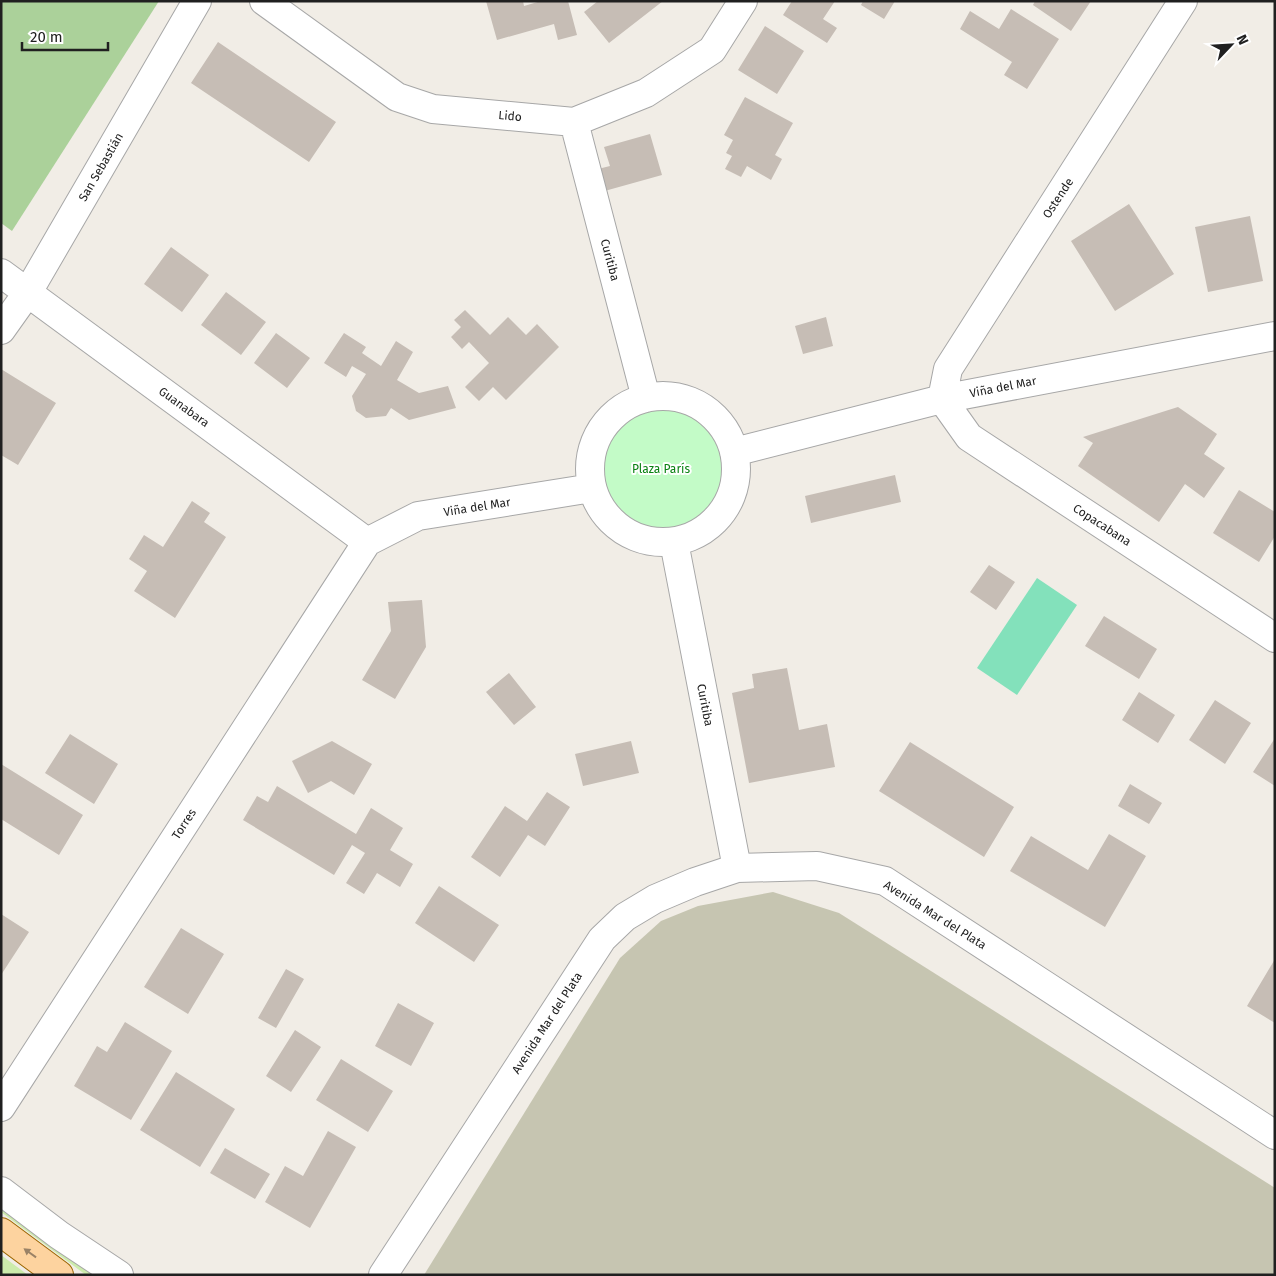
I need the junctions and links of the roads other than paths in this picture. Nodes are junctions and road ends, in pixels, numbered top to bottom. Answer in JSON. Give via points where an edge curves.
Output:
{"nodes":[{"id":1,"x":197,"y":1,"type":"edge"},
{"id":2,"x":264,"y":1,"type":"edge"},
{"id":3,"x":743,"y":1,"type":"edge"},
{"id":4,"x":1183,"y":1,"type":"edge"},
{"id":5,"x":574,"y":122,"type":"junction"},
{"id":6,"x":1,"y":273,"type":"edge"},
{"id":7,"x":28,"y":292,"type":"junction"},
{"id":8,"x":1,"y":330,"type":"edge"},
{"id":9,"x":1275,"y":336,"type":"edge"},
{"id":10,"x":646,"y":398,"type":"junction"},
{"id":11,"x":942,"y":399,"type":"junction"},
{"id":12,"x":734,"y":452,"type":"junction"},
{"id":13,"x":592,"y":488,"type":"junction"},
{"id":14,"x":367,"y":542,"type":"junction"},
{"id":15,"x":674,"y":542,"type":"junction"},
{"id":16,"x":1275,"y":638,"type":"edge"},
{"id":17,"x":737,"y":868,"type":"junction"},
{"id":18,"x":1,"y":1107,"type":"edge"},
{"id":19,"x":1275,"y":1135,"type":"edge"},
{"id":20,"x":1,"y":1191,"type":"edge"},
{"id":21,"x":1,"y":1232,"type":"edge"},
{"id":22,"x":59,"y":1275,"type":"edge"},
{"id":23,"x":119,"y":1275,"type":"edge"},
{"id":24,"x":384,"y":1275,"type":"edge"}],
"edges":[{"from":1,"to":7,"type":"street","name":"San Sebastián"},
{"from":2,"to":5,"type":"street","name":"Lido","via":[[397,97],[433,109]]},
{"from":3,"to":5,"type":"street","name":"Lido","via":[[712,50],[646,93]]},
{"from":4,"to":11,"type":"street","name":"Ostende","via":[[948,369]]},
{"from":5,"to":10,"type":"street","name":"Curitiba"},
{"from":6,"to":7,"type":"street","name":"Guanabara"},
{"from":7,"to":8,"type":"street","name":"San Sebastián"},
{"from":7,"to":14,"type":"street","name":"Guanabara"},
{"from":9,"to":11,"type":"street","name":"Viña del Mar"},
{"from":10,"to":12,"type":"street","via":[[669,396],[691,401],[711,413],[726,430]]},
{"from":10,"to":13,"type":"street","via":[[624,407],[607,422],[595,442],[590,465]]},
{"from":11,"to":12,"type":"street","name":"Viña del Mar"},
{"from":11,"to":16,"type":"street","name":"Copacabana","via":[[969,437]]},
{"from":12,"to":15,"type":"street","via":[[736,476],[726,507],[717,520],[697,535]]},
{"from":13,"to":14,"type":"street","name":"Viña del Mar","via":[[418,516]]},
{"from":13,"to":15,"type":"street","via":[[614,524],[632,536],[653,542]]},
{"from":14,"to":18,"type":"street","name":"Torres"},
{"from":15,"to":17,"type":"street","name":"Curitiba"},
{"from":17,"to":19,"type":"street","name":"Avenida Mar del Plata","via":[[818,866],[885,881]]},
{"from":17,"to":24,"type":"street","name":"Avenida Mar del Plata","via":[[655,899],[625,917],[602,939]]},
{"from":20,"to":23,"type":"street"},
{"from":22,"to":21,"type":"main road","one_way":true}]}
